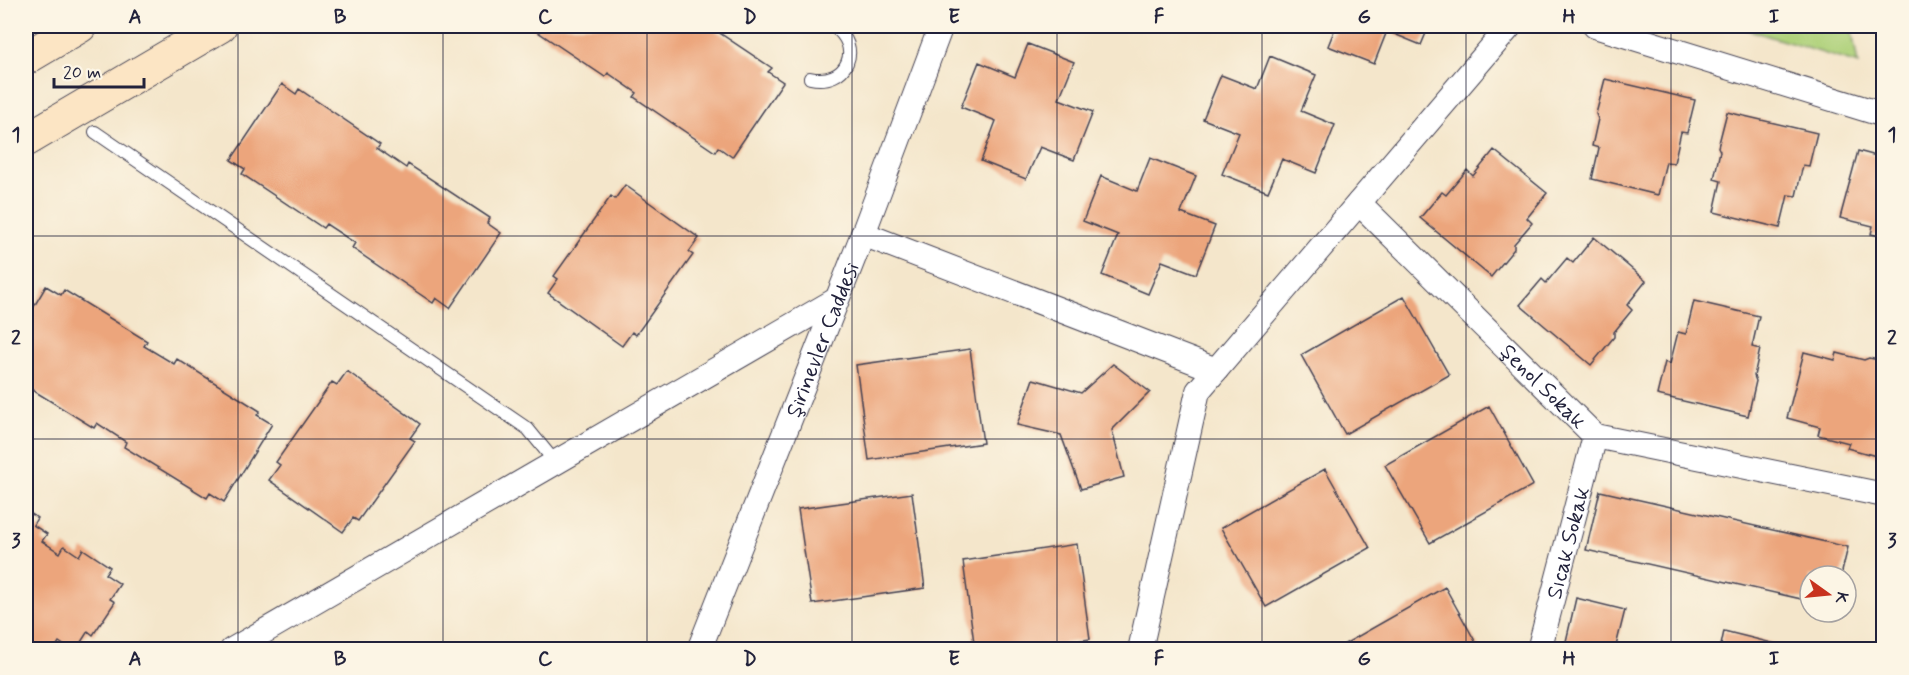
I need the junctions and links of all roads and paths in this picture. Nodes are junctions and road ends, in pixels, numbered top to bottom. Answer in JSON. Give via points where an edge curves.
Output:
{"nodes":[{"id":1,"x":80,"y":26,"type":"edge"},
{"id":2,"x":220,"y":26,"type":"edge"},
{"id":3,"x":833,"y":26,"type":"edge"},
{"id":4,"x":941,"y":26,"type":"edge"},
{"id":5,"x":1510,"y":26,"type":"edge"},
{"id":6,"x":1594,"y":26,"type":"edge"},
{"id":7,"x":26,"y":58,"type":"edge"},
{"id":8,"x":810,"y":78,"type":"dead end"},
{"id":9,"x":1884,"y":115,"type":"edge"},
{"id":10,"x":95,"y":132,"type":"dead end"},
{"id":11,"x":26,"y":140,"type":"edge"},
{"id":12,"x":1359,"y":203,"type":"junction"},
{"id":13,"x":863,"y":234,"type":"junction"},
{"id":14,"x":836,"y":300,"type":"junction"},
{"id":15,"x":1216,"y":370,"type":"junction"},
{"id":16,"x":1595,"y":436,"type":"junction"},
{"id":17,"x":555,"y":462,"type":"junction"},
{"id":18,"x":1884,"y":495,"type":"edge"},
{"id":19,"x":232,"y":650,"type":"edge"},
{"id":20,"x":699,"y":650,"type":"edge"},
{"id":21,"x":1140,"y":650,"type":"edge"},
{"id":22,"x":1539,"y":650,"type":"edge"}],
"edges":[{"from":1,"to":7,"type":"street"},
{"from":2,"to":11,"type":"street"},
{"from":3,"to":8,"type":"lane","via":[[847,40],[848,61],[831,78]]},
{"from":4,"to":13,"type":"street","name":"Şirinevler Caddesi"},
{"from":5,"to":12,"type":"street"},
{"from":6,"to":9,"type":"street"},
{"from":10,"to":17,"type":"lane","via":[[528,429]]},
{"from":12,"to":15,"type":"street"},
{"from":12,"to":16,"type":"street","name":"Şenol Sokak"},
{"from":13,"to":14,"type":"street","name":"Şirinevler Caddesi"},
{"from":13,"to":15,"type":"street"},
{"from":14,"to":17,"type":"street"},
{"from":14,"to":20,"type":"street","name":"Şirinevler Caddesi"},
{"from":15,"to":21,"type":"street","via":[[1198,391]]},
{"from":16,"to":18,"type":"street","name":"Şenol Sokak"},
{"from":16,"to":22,"type":"street","name":"Sıcak Sokak"},
{"from":17,"to":19,"type":"street"}]}
